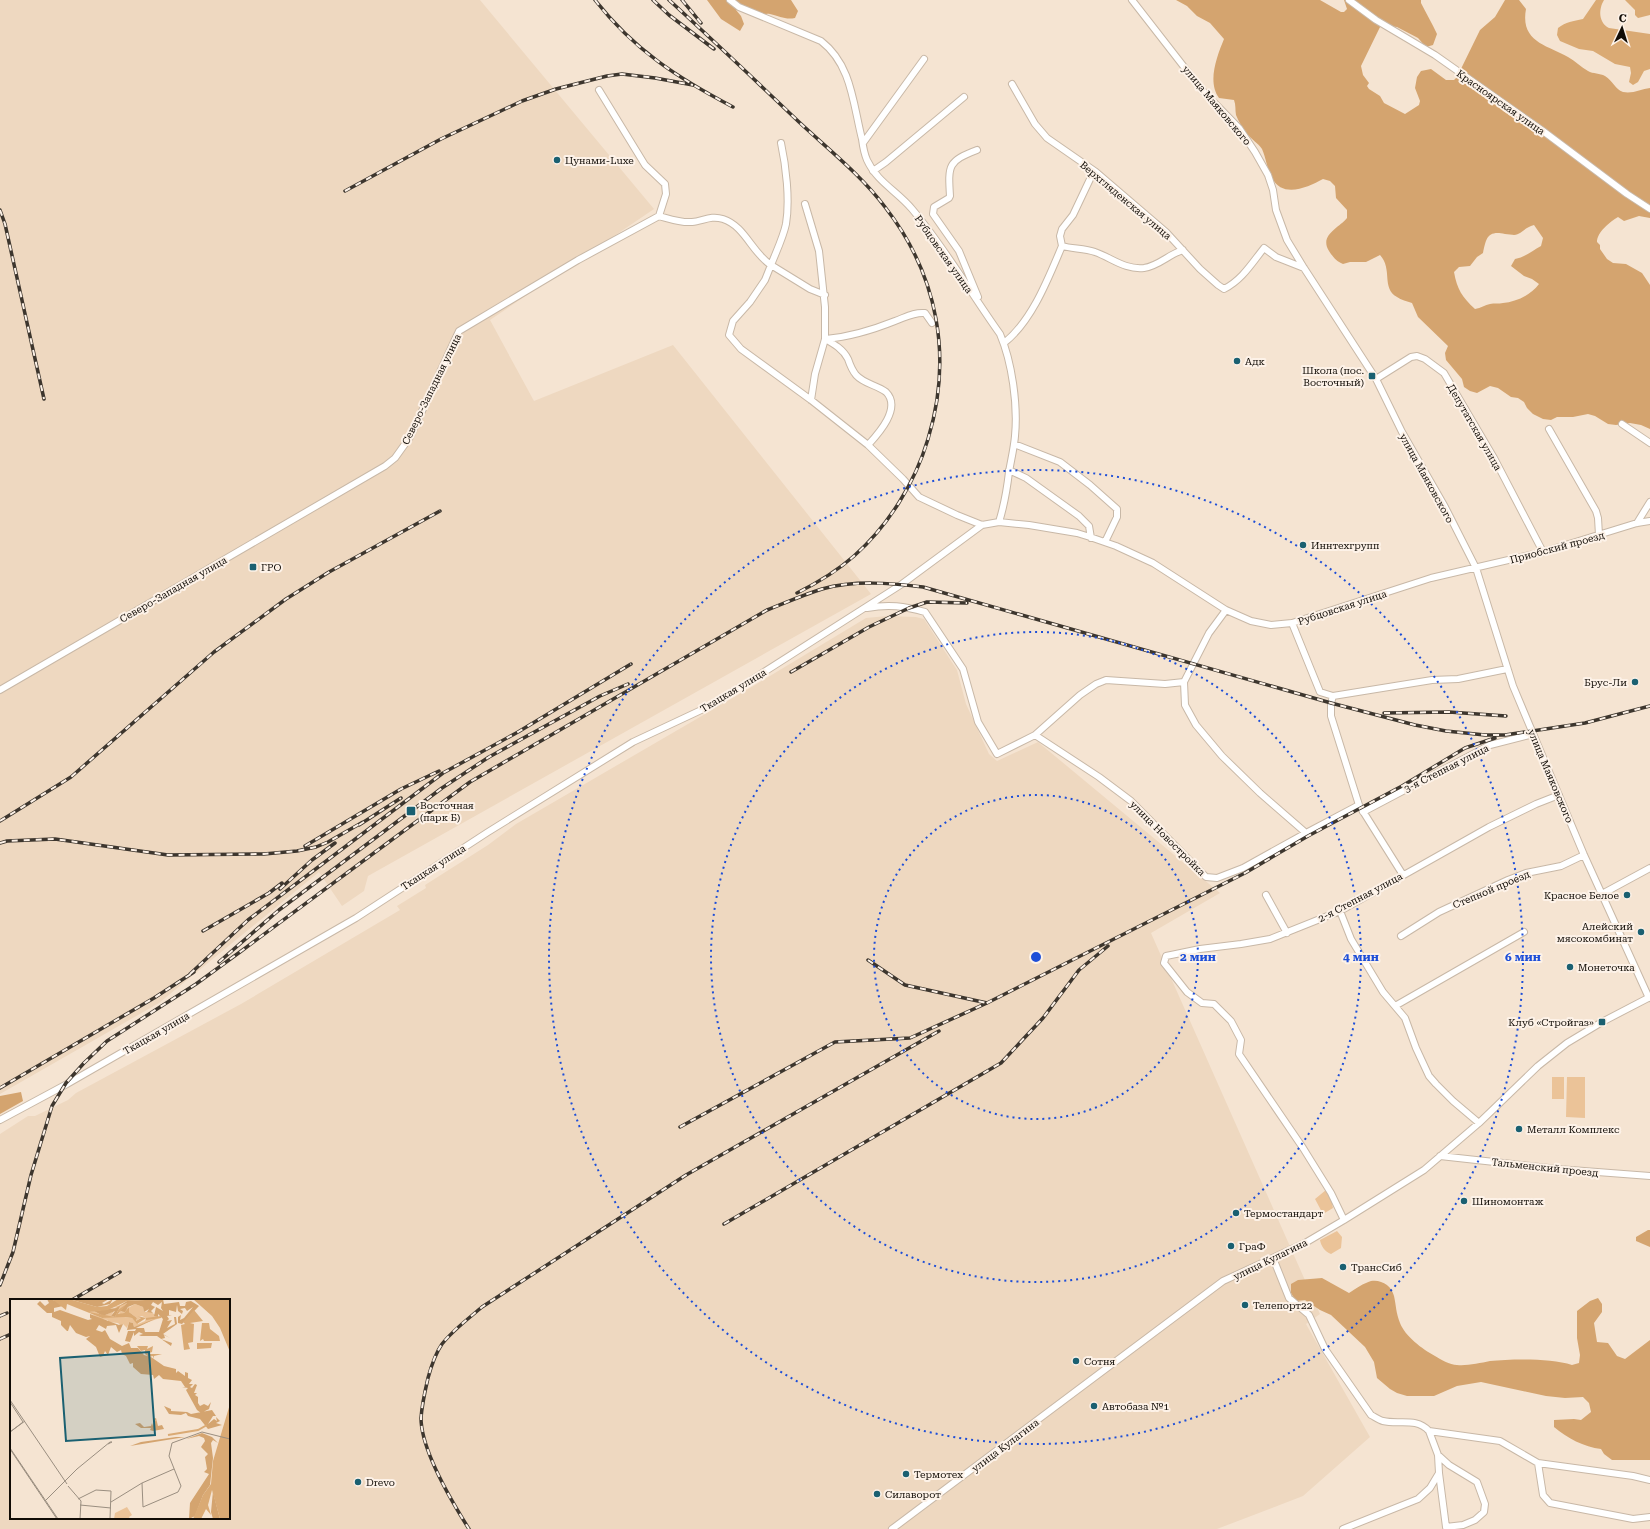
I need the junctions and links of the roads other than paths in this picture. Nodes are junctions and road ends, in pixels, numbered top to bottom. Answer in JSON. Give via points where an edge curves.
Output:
{"nodes":[{"id":1,"x":730,"y":0,"type":"edge"},
{"id":2,"x":1132,"y":0,"type":"edge"},
{"id":3,"x":1349,"y":0,"type":"edge"},
{"id":4,"x":924,"y":60,"type":"dead end"},
{"id":5,"x":1012,"y":84,"type":"dead end"},
{"id":6,"x":599,"y":90,"type":"dead end"},
{"id":7,"x":964,"y":97,"type":"dead end"},
{"id":8,"x":781,"y":143,"type":"dead end"},
{"id":9,"x":863,"y":144,"type":"junction"},
{"id":10,"x":978,"y":150,"type":"dead end"},
{"id":11,"x":873,"y":171,"type":"junction"},
{"id":12,"x":1096,"y":172,"type":"junction"},
{"id":13,"x":805,"y":204,"type":"dead end"},
{"id":14,"x":1650,"y":209,"type":"edge"},
{"id":15,"x":659,"y":216,"type":"junction"},
{"id":16,"x":1062,"y":246,"type":"junction"},
{"id":17,"x":1183,"y":250,"type":"junction"},
{"id":18,"x":771,"y":265,"type":"junction"},
{"id":19,"x":1304,"y":268,"type":"junction"},
{"id":20,"x":825,"y":295,"type":"junction"},
{"id":21,"x":981,"y":304,"type":"junction"},
{"id":22,"x":932,"y":323,"type":"dead end"},
{"id":23,"x":825,"y":339,"type":"junction"},
{"id":24,"x":1004,"y":343,"type":"junction"},
{"id":25,"x":1376,"y":379,"type":"junction"},
{"id":26,"x":811,"y":400,"type":"junction"},
{"id":27,"x":1622,"y":424,"type":"dead end"},
{"id":28,"x":1549,"y":428,"type":"dead end"},
{"id":29,"x":1650,"y":443,"type":"edge"},
{"id":30,"x":1014,"y":444,"type":"junction"},
{"id":31,"x":868,"y":445,"type":"junction"},
{"id":32,"x":1009,"y":470,"type":"junction"},
{"id":33,"x":1650,"y":502,"type":"edge"},
{"id":34,"x":1650,"y":521,"type":"edge"},
{"id":35,"x":998,"y":522,"type":"junction"},
{"id":36,"x":1637,"y":523,"type":"junction"},
{"id":37,"x":982,"y":525,"type":"junction"},
{"id":38,"x":1599,"y":536,"type":"junction"},
{"id":39,"x":1091,"y":538,"type":"junction"},
{"id":40,"x":1105,"y":542,"type":"junction"},
{"id":41,"x":1543,"y":552,"type":"junction"},
{"id":42,"x":1476,"y":568,"type":"junction"},
{"id":43,"x":864,"y":608,"type":"junction"},
{"id":44,"x":1226,"y":610,"type":"junction"},
{"id":45,"x":1292,"y":623,"type":"junction"},
{"id":46,"x":1507,"y":669,"type":"junction"},
{"id":47,"x":1184,"y":682,"type":"junction"},
{"id":48,"x":0,"y":690,"type":"edge"},
{"id":49,"x":1333,"y":696,"type":"junction"},
{"id":50,"x":1533,"y":734,"type":"junction"},
{"id":51,"x":1035,"y":735,"type":"junction"},
{"id":52,"x":1559,"y":795,"type":"junction"},
{"id":53,"x":1359,"y":806,"type":"junction"},
{"id":54,"x":1363,"y":812,"type":"junction"},
{"id":55,"x":1306,"y":833,"type":"junction"},
{"id":56,"x":1584,"y":855,"type":"junction"},
{"id":57,"x":1650,"y":868,"type":"edge"},
{"id":58,"x":1403,"y":874,"type":"junction"},
{"id":59,"x":1602,"y":894,"type":"junction"},
{"id":60,"x":1266,"y":895,"type":"dead end"},
{"id":61,"x":1340,"y":911,"type":"junction"},
{"id":62,"x":1524,"y":932,"type":"dead end"},
{"id":63,"x":1287,"y":933,"type":"junction"},
{"id":64,"x":1401,"y":936,"type":"dead end"},
{"id":65,"x":1649,"y":998,"type":"edge"},
{"id":66,"x":1396,"y":1006,"type":"junction"},
{"id":67,"x":0,"y":1120,"type":"edge"},
{"id":68,"x":1479,"y":1123,"type":"junction"},
{"id":69,"x":1440,"y":1156,"type":"junction"},
{"id":70,"x":1650,"y":1176,"type":"edge"},
{"id":71,"x":1344,"y":1220,"type":"junction"},
{"id":72,"x":1273,"y":1258,"type":"junction"},
{"id":73,"x":1429,"y":1430,"type":"junction"},
{"id":74,"x":1438,"y":1455,"type":"junction"},
{"id":75,"x":1538,"y":1463,"type":"junction"},
{"id":76,"x":1439,"y":1473,"type":"junction"},
{"id":77,"x":1650,"y":1480,"type":"edge"},
{"id":78,"x":1650,"y":1517,"type":"edge"},
{"id":79,"x":1446,"y":1528,"type":"edge"},
{"id":80,"x":892,"y":1529,"type":"edge"},
{"id":81,"x":1342,"y":1529,"type":"edge"}],
"edges":[{"from":1,"to":9,"type":"street","name":"Рубцовская улица","via":[[739,7],[821,41],[831,48],[848,79]]},
{"from":2,"to":19,"type":"street","name":"улица Маяковского","via":[[1202,90],[1239,128],[1256,152],[1273,190],[1282,228]]},
{"from":3,"to":14,"type":"street","name":"Красноярская улица","via":[[1376,20],[1445,62]]},
{"from":4,"to":9,"type":"street"},
{"from":5,"to":12,"type":"street","name":"Верхгляденская улица","via":[[1027,111],[1047,138]]},
{"from":6,"to":15,"type":"street","via":[[645,165],[665,184],[666,194]]},
{"from":7,"to":11,"type":"street"},
{"from":8,"to":18,"type":"street","via":[[784,158],[786,224]]},
{"from":9,"to":11,"type":"street","name":"Рубцовская улица"},
{"from":10,"to":21,"type":"street","name":"Рубцовская улица","via":[[954,161],[949,176],[950,196],[934,207],[933,214],[959,251]]},
{"from":11,"to":21,"type":"street","name":"Рубцовская улица","via":[[888,188],[911,207]]},
{"from":12,"to":16,"type":"street","via":[[1091,177],[1073,215],[1062,229]]},
{"from":12,"to":17,"type":"street","name":"Верхгляденская улица","via":[[1166,232]]},
{"from":13,"to":20,"type":"street","via":[[819,251]]},
{"from":15,"to":18,"type":"street","via":[[693,222],[712,217],[723,219],[736,226],[763,260]]},
{"from":15,"to":48,"type":"street","name":"Северо-Западная улица","via":[[463,327],[456,336],[410,437],[395,458],[380,470]]},
{"from":16,"to":17,"type":"street","via":[[1096,252],[1132,268],[1154,265]]},
{"from":16,"to":24,"type":"street","via":[[1029,315],[1014,335]]},
{"from":17,"to":19,"type":"street","name":"Верхгляденская улица","via":[[1224,289],[1239,279],[1264,248],[1276,257]]},
{"from":18,"to":20,"type":"street","via":[[810,289]]},
{"from":18,"to":26,"type":"street","via":[[765,280],[733,321],[729,335],[741,349]]},
{"from":19,"to":25,"type":"street","name":"улица Маяковского"},
{"from":20,"to":23,"type":"street"},
{"from":21,"to":24,"type":"street","name":"Рубцовская улица"},
{"from":22,"to":23,"type":"street","via":[[925,313],[914,313],[842,338]]},
{"from":23,"to":26,"type":"street"},
{"from":23,"to":31,"type":"street","via":[[844,352],[858,377],[885,392],[890,398],[890,413],[880,432]]},
{"from":24,"to":30,"type":"street","name":"Рубцовская улица","via":[[1013,388]]},
{"from":25,"to":41,"type":"street","name":"Депутатская улица","via":[[1411,357],[1417,356],[1444,373],[1494,458]]},
{"from":25,"to":42,"type":"street","name":"улица Маяковского"},
{"from":26,"to":31,"type":"street"},
{"from":27,"to":29,"type":"street"},
{"from":28,"to":38,"type":"street","via":[[1596,511]]},
{"from":30,"to":32,"type":"street","name":"Рубцовская улица"},
{"from":30,"to":40,"type":"street","via":[[1060,462],[1117,509],[1117,517]]},
{"from":31,"to":37,"type":"street","via":[[919,498]]},
{"from":32,"to":35,"type":"street","name":"Рубцовская улица","via":[[1004,506]]},
{"from":32,"to":39,"type":"street","via":[[1026,478],[1079,516],[1089,526]]},
{"from":33,"to":36,"type":"street"},
{"from":34,"to":36,"type":"street","name":"Приобский проезд"},
{"from":35,"to":37,"type":"street","name":"Рубцовская улица"},
{"from":35,"to":39,"type":"street","name":"Рубцовская улица","via":[[1078,533]]},
{"from":36,"to":38,"type":"street","name":"Приобский проезд"},
{"from":37,"to":43,"type":"street","name":"Ткацкая улица","via":[[902,584]]},
{"from":38,"to":41,"type":"street","name":"Приобский проезд"},
{"from":39,"to":40,"type":"street","name":"Рубцовская улица"},
{"from":40,"to":44,"type":"street","name":"Рубцовская улица","via":[[1153,564]]},
{"from":41,"to":42,"type":"street","name":"Приобский проезд"},
{"from":42,"to":45,"type":"street","name":"Рубцовская улица","via":[[1431,578]]},
{"from":42,"to":46,"type":"street","name":"улица Маяковского"},
{"from":43,"to":51,"type":"street","name":"Ткацкая улица","via":[[902,606],[925,612],[963,669],[978,722],[996,754]]},
{"from":43,"to":67,"type":"street","name":"Ткацкая улица","via":[[714,704],[633,742],[356,918]]},
{"from":44,"to":45,"type":"street","name":"Рубцовская улица","via":[[1251,621],[1270,625]]},
{"from":44,"to":47,"type":"street","via":[[1209,633]]},
{"from":45,"to":49,"type":"street","via":[[1320,692]]},
{"from":46,"to":49,"type":"street","via":[[1458,679],[1432,680]]},
{"from":46,"to":50,"type":"street","name":"улица Маяковского"},
{"from":47,"to":51,"type":"street","via":[[1164,684],[1106,680],[1080,695]]},
{"from":47,"to":55,"type":"street","via":[[1185,705],[1196,725],[1222,756]]},
{"from":49,"to":53,"type":"street","via":[[1331,716]]},
{"from":50,"to":52,"type":"street","name":"улица Маяковского"},
{"from":50,"to":54,"type":"street","name":"3-я Степная улица","via":[[1490,745]]},
{"from":51,"to":55,"type":"street","name":"улица Новостройка","via":[[1131,801],[1206,877],[1217,878],[1243,868]]},
{"from":52,"to":56,"type":"street","name":"улица Маяковского"},
{"from":52,"to":58,"type":"street","name":"2-я Степная улица","via":[[1489,827]]},
{"from":53,"to":54,"type":"street"},
{"from":53,"to":55,"type":"street"},
{"from":54,"to":58,"type":"street"},
{"from":56,"to":59,"type":"street","name":"улица Маяковского"},
{"from":56,"to":64,"type":"street","name":"Степной проезд","via":[[1561,866],[1526,873],[1508,880],[1439,912]]},
{"from":57,"to":59,"type":"street"},
{"from":58,"to":61,"type":"street","name":"2-я Степная улица"},
{"from":59,"to":65,"type":"street","name":"улица Маяковского"},
{"from":60,"to":63,"type":"street"},
{"from":61,"to":63,"type":"street","name":"2-я Степная улица"},
{"from":61,"to":66,"type":"street","via":[[1351,939],[1383,992]]},
{"from":62,"to":66,"type":"street"},
{"from":63,"to":71,"type":"street","name":"2-я Степная улица","via":[[1270,939],[1166,956],[1164,963],[1187,992],[1202,1003],[1214,1004],[1231,1021],[1241,1040],[1239,1054],[1303,1148]]},
{"from":65,"to":68,"type":"street","name":"улица Кулагина","via":[[1567,1043],[1538,1066]]},
{"from":66,"to":68,"type":"street","via":[[1405,1018],[1430,1076],[1453,1101]]},
{"from":68,"to":69,"type":"street","name":"улица Кулагина"},
{"from":69,"to":70,"type":"street","name":"Тальменский проезд"},
{"from":69,"to":71,"type":"street","name":"улица Кулагина","via":[[1424,1170]]},
{"from":71,"to":72,"type":"street","name":"улица Кулагина"},
{"from":72,"to":73,"type":"street","via":[[1289,1298],[1309,1315],[1325,1349],[1371,1415],[1382,1421],[1424,1425]]},
{"from":72,"to":80,"type":"street","name":"улица Кулагина","via":[[1223,1281]]},
{"from":73,"to":74,"type":"street"},
{"from":73,"to":75,"type":"street","via":[[1500,1441]]},
{"from":74,"to":76,"type":"street"},
{"from":74,"to":79,"type":"street","via":[[1449,1466],[1477,1482],[1485,1504],[1484,1512],[1475,1520]]},
{"from":75,"to":77,"type":"street"},
{"from":75,"to":78,"type":"street","via":[[1543,1495],[1550,1503],[1633,1519]]},
{"from":76,"to":79,"type":"street"},
{"from":76,"to":81,"type":"street","via":[[1430,1488],[1418,1499]]}]}
